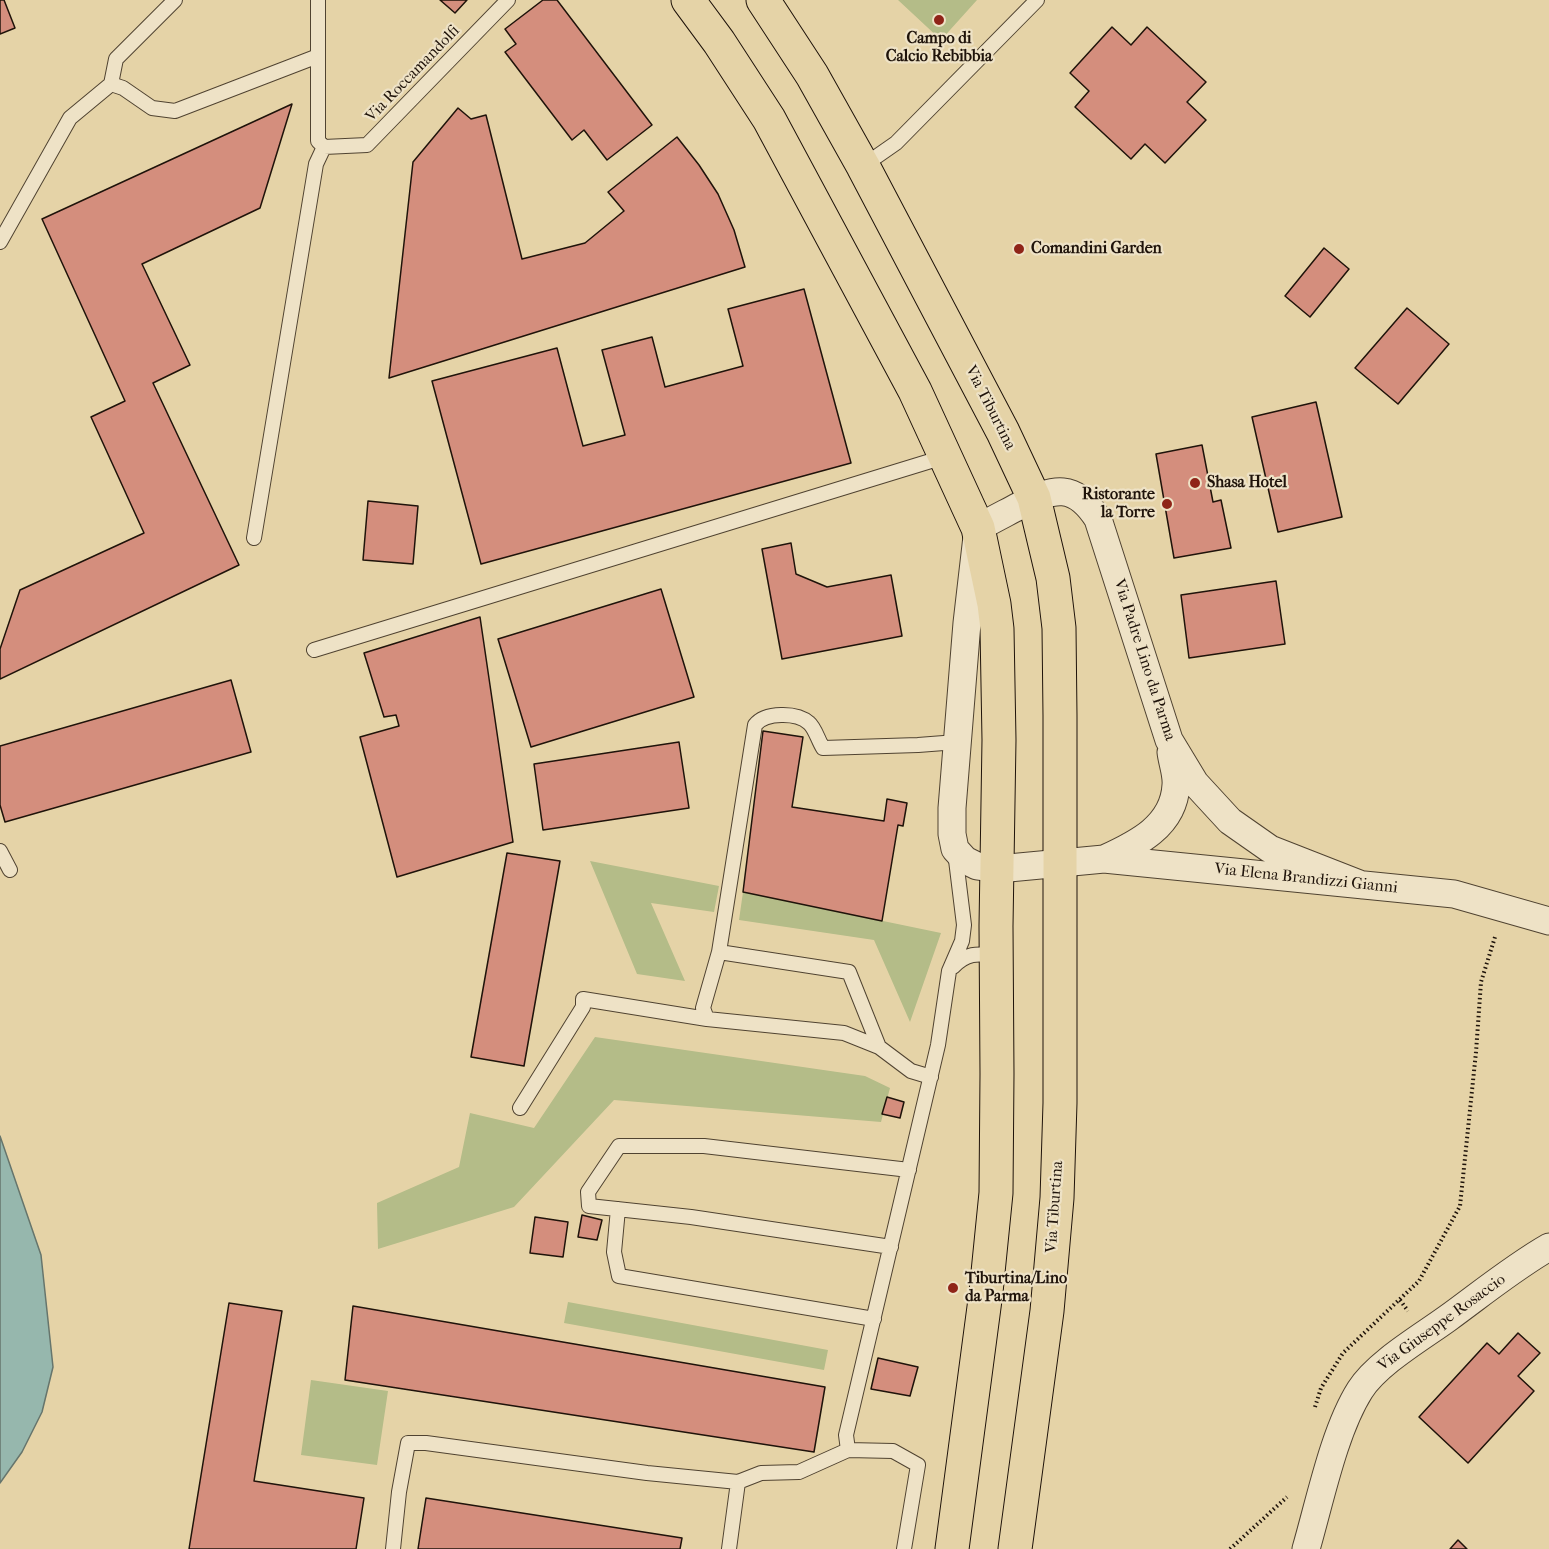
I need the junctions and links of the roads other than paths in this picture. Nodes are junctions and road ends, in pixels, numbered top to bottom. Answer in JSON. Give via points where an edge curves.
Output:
{"nodes":[{"id":1,"x":175,"y":0,"type":"edge"},
{"id":2,"x":318,"y":0,"type":"edge"},
{"id":3,"x":508,"y":0,"type":"edge"},
{"id":4,"x":688,"y":0,"type":"edge"},
{"id":5,"x":763,"y":0,"type":"edge"},
{"id":6,"x":1037,"y":0,"type":"edge"},
{"id":7,"x":318,"y":56,"type":"junction"},
{"id":8,"x":111,"y":84,"type":"junction"},
{"id":9,"x":324,"y":147,"type":"junction"},
{"id":10,"x":863,"y":166,"type":"junction"},
{"id":11,"x":0,"y":242,"type":"edge"},
{"id":12,"x":946,"y":456,"type":"junction"},
{"id":13,"x":1034,"y":498,"type":"junction"},
{"id":14,"x":978,"y":528,"type":"junction"},
{"id":15,"x":254,"y":538,"type":"dead end"},
{"id":16,"x":314,"y":650,"type":"dead end"},
{"id":17,"x":1168,"y":740,"type":"junction"},
{"id":18,"x":957,"y":742,"type":"junction"},
{"id":19,"x":955,"y":849,"type":"junction"},
{"id":20,"x":0,"y":850,"type":"edge"},
{"id":21,"x":1104,"y":859,"type":"junction"},
{"id":22,"x":1060,"y":862,"type":"junction"},
{"id":23,"x":998,"y":869,"type":"junction"},
{"id":24,"x":10,"y":870,"type":"dead end"},
{"id":25,"x":1362,"y":885,"type":"junction"},
{"id":26,"x":1549,"y":921,"type":"edge"},
{"id":27,"x":719,"y":952,"type":"junction"},
{"id":28,"x":996,"y":956,"type":"junction"},
{"id":29,"x":949,"y":971,"type":"junction"},
{"id":30,"x":707,"y":1019,"type":"junction"},
{"id":31,"x":879,"y":1047,"type":"junction"},
{"id":32,"x":931,"y":1077,"type":"junction"},
{"id":33,"x":520,"y":1108,"type":"dead end"},
{"id":34,"x":909,"y":1170,"type":"junction"},
{"id":35,"x":618,"y":1209,"type":"junction"},
{"id":36,"x":891,"y":1247,"type":"junction"},
{"id":37,"x":1549,"y":1247,"type":"edge"},
{"id":38,"x":874,"y":1319,"type":"junction"},
{"id":39,"x":848,"y":1450,"type":"junction"},
{"id":40,"x":738,"y":1482,"type":"junction"},
{"id":41,"x":393,"y":1549,"type":"edge"},
{"id":42,"x":729,"y":1549,"type":"edge"},
{"id":43,"x":904,"y":1549,"type":"edge"},
{"id":44,"x":952,"y":1549,"type":"edge"},
{"id":45,"x":1015,"y":1549,"type":"edge"},
{"id":46,"x":1306,"y":1549,"type":"edge"}],
"edges":[{"from":1,"to":8,"type":"lane","via":[[116,59]]},
{"from":2,"to":7,"type":"lane"},
{"from":3,"to":9,"type":"lane","name":"Via Roccamandolfi","via":[[367,145]]},
{"from":4,"to":12,"type":"main road","via":[[740,72],[781,141],[880,323]]},
{"from":5,"to":10,"type":"main road","name":"Via Tiburtina","via":[[812,75]]},
{"from":6,"to":10,"type":"lane","via":[[896,143]]},
{"from":7,"to":8,"type":"lane","via":[[175,111],[152,108]]},
{"from":7,"to":9,"type":"lane","via":[[318,141]]},
{"from":8,"to":11,"type":"lane","via":[[70,118]]},
{"from":9,"to":15,"type":"lane","via":[[316,164]]},
{"from":10,"to":13,"type":"main road","name":"Via Tiburtina","via":[[975,376]]},
{"from":12,"to":14,"type":"main road"},
{"from":12,"to":16,"type":"lane"},
{"from":13,"to":14,"type":"street","name":"Via Padre Lino da Parma"},
{"from":13,"to":17,"type":"street","name":"Via Padre Lino da Parma","via":[[1053,491],[1071,494],[1089,505],[1098,519]]},
{"from":13,"to":22,"type":"main road","name":"Via Tiburtina","via":[[1050,561],[1059,628]]},
{"from":14,"to":18,"type":"street"},
{"from":14,"to":23,"type":"main road","via":[[996,629]]},
{"from":17,"to":21,"type":"street","name":"Via Padre Lino da Parma","via":[[1176,784],[1165,818],[1146,837]]},
{"from":17,"to":25,"type":"street","name":"Via Padre Lino da Parma","via":[[1195,783],[1240,830],[1270,849]]},
{"from":18,"to":19,"type":"street","via":[[952,817]]},
{"from":18,"to":27,"type":"lane","via":[[823,748],[811,724],[801,717],[760,719],[755,725]]},
{"from":19,"to":23,"type":"street","via":[[971,863]]},
{"from":19,"to":29,"type":"lane","via":[[964,925],[962,941]]},
{"from":20,"to":24,"type":"lane"},
{"from":21,"to":22,"type":"street","name":"Via Elena Brandizzi Gianni"},
{"from":21,"to":25,"type":"street","name":"Via Elena Brandizzi Gianni"},
{"from":22,"to":23,"type":"street"},
{"from":22,"to":45,"type":"main road","name":"Via Tiburtina","via":[[1057,1198],[1047,1311]]},
{"from":23,"to":28,"type":"main road"},
{"from":25,"to":26,"type":"street","name":"Via Elena Brandizzi Gianni","via":[[1454,894]]},
{"from":27,"to":30,"type":"lane","via":[[703,1008]]},
{"from":27,"to":31,"type":"lane","via":[[849,972]]},
{"from":28,"to":29,"type":"lane","via":[[975,953],[959,960]]},
{"from":28,"to":44,"type":"main road","via":[[996,1193]]},
{"from":29,"to":32,"type":"lane"},
{"from":30,"to":31,"type":"lane","via":[[844,1033]]},
{"from":30,"to":33,"type":"lane","via":[[583,999],[583,1007]]},
{"from":31,"to":32,"type":"lane","via":[[911,1071]]},
{"from":32,"to":34,"type":"lane"},
{"from":34,"to":35,"type":"lane","via":[[704,1146],[619,1146],[588,1192],[589,1206]]},
{"from":34,"to":36,"type":"lane"},
{"from":35,"to":36,"type":"lane"},
{"from":35,"to":38,"type":"lane","via":[[614,1252],[619,1276]]},
{"from":36,"to":38,"type":"lane"},
{"from":37,"to":46,"type":"street","name":"Via Giuseppe Rosaccio","via":[[1367,1381],[1349,1410]]},
{"from":38,"to":39,"type":"lane","via":[[846,1435]]},
{"from":39,"to":40,"type":"lane","via":[[799,1472],[761,1473]]},
{"from":39,"to":43,"type":"lane","via":[[893,1451],[918,1465]]},
{"from":40,"to":41,"type":"lane","via":[[408,1443]]},
{"from":40,"to":42,"type":"lane"}]}
